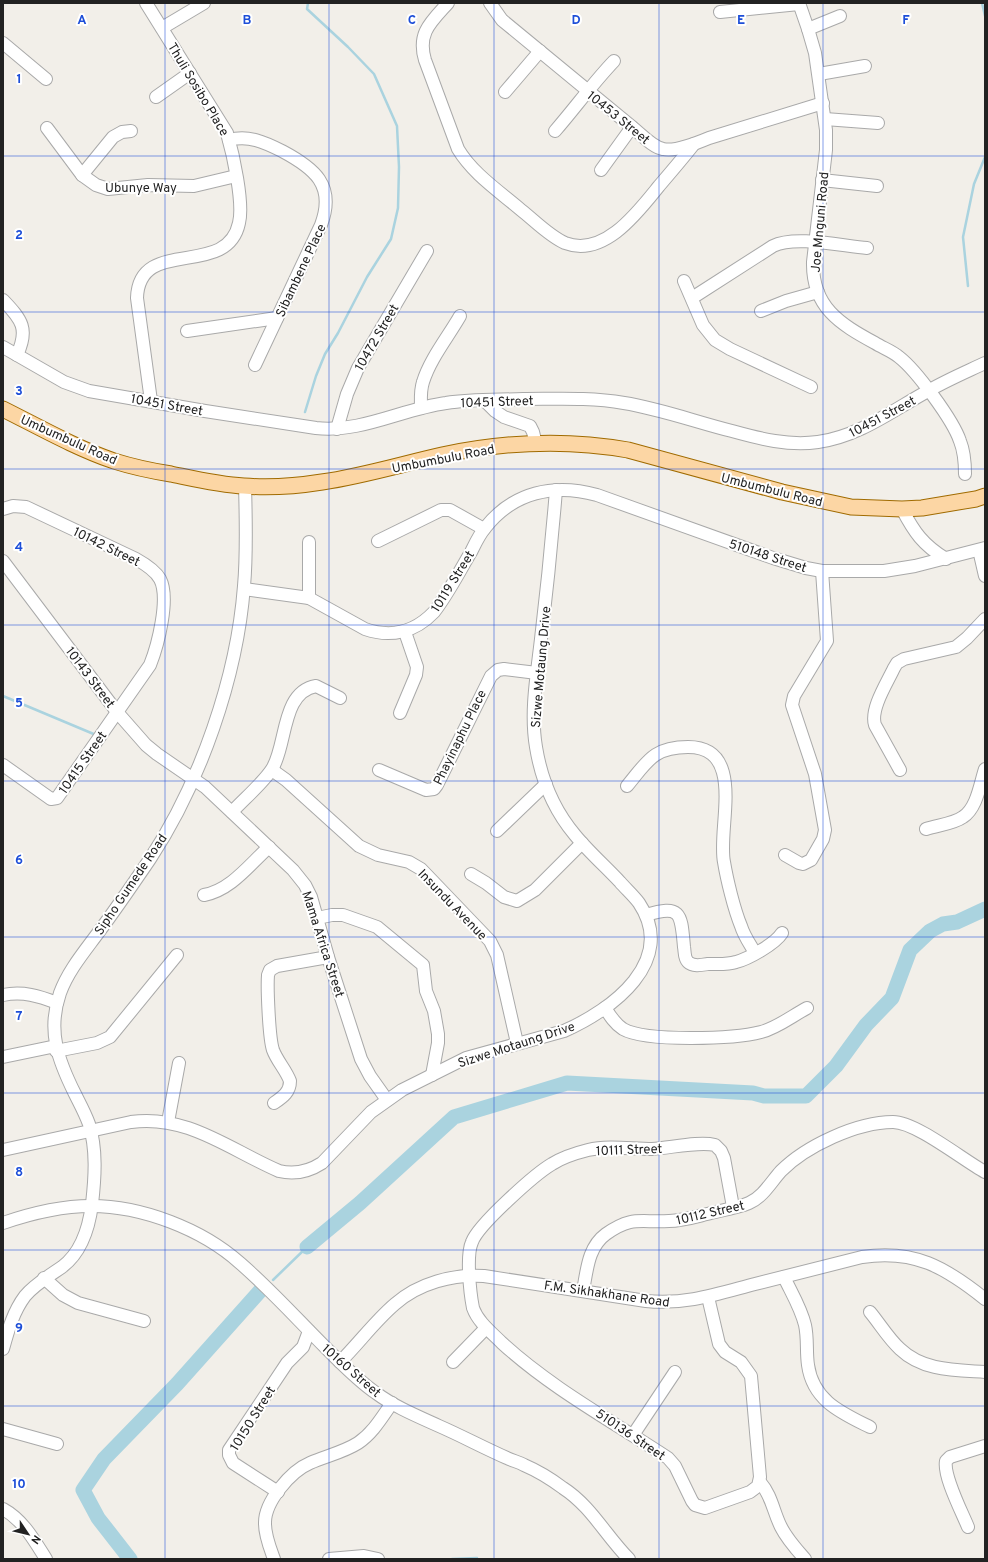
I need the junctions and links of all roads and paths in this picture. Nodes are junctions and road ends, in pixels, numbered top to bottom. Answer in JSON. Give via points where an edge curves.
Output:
{"nodes":[{"id":1,"x":146,"y":3,"type":"edge"},
{"id":2,"x":204,"y":3,"type":"edge"},
{"id":3,"x":448,"y":3,"type":"edge"},
{"id":4,"x":490,"y":3,"type":"edge"},
{"id":5,"x":799,"y":4,"type":"edge"},
{"id":6,"x":720,"y":12,"type":"dead end"},
{"id":7,"x":840,"y":16,"type":"dead end"},
{"id":8,"x":162,"y":28,"type":"junction"},
{"id":9,"x":808,"y":29,"type":"junction"},
{"id":10,"x":3,"y":42,"type":"edge"},
{"id":11,"x":540,"y":51,"type":"junction"},
{"id":12,"x":614,"y":61,"type":"dead end"},
{"id":13,"x":865,"y":66,"type":"dead end"},
{"id":14,"x":190,"y":73,"type":"junction"},
{"id":15,"x":819,"y":74,"type":"junction"},
{"id":16,"x":46,"y":79,"type":"dead end"},
{"id":17,"x":505,"y":92,"type":"dead end"},
{"id":18,"x":588,"y":92,"type":"junction"},
{"id":19,"x":156,"y":96,"type":"dead end"},
{"id":20,"x":823,"y":103,"type":"junction"},
{"id":21,"x":825,"y":119,"type":"junction"},
{"id":22,"x":878,"y":123,"type":"dead end"},
{"id":23,"x":47,"y":128,"type":"dead end"},
{"id":24,"x":632,"y":128,"type":"junction"},
{"id":25,"x":131,"y":131,"type":"dead end"},
{"id":26,"x":555,"y":131,"type":"dead end"},
{"id":27,"x":229,"y":140,"type":"junction"},
{"id":28,"x":694,"y":144,"type":"junction"},
{"id":29,"x":601,"y":170,"type":"dead end"},
{"id":30,"x":82,"y":175,"type":"junction"},
{"id":31,"x":236,"y":176,"type":"junction"},
{"id":32,"x":822,"y":180,"type":"junction"},
{"id":33,"x":877,"y":186,"type":"dead end"},
{"id":34,"x":814,"y":243,"type":"junction"},
{"id":35,"x":867,"y":248,"type":"dead end"},
{"id":36,"x":427,"y":251,"type":"dead end"},
{"id":37,"x":684,"y":281,"type":"dead end"},
{"id":38,"x":818,"y":292,"type":"junction"},
{"id":39,"x":692,"y":298,"type":"junction"},
{"id":40,"x":3,"y":300,"type":"edge"},
{"id":41,"x":761,"y":311,"type":"dead end"},
{"id":42,"x":460,"y":316,"type":"dead end"},
{"id":43,"x":277,"y":318,"type":"junction"},
{"id":44,"x":187,"y":331,"type":"dead end"},
{"id":45,"x":3,"y":347,"type":"edge"},
{"id":46,"x":16,"y":355,"type":"junction"},
{"id":47,"x":985,"y":363,"type":"edge"},
{"id":48,"x":255,"y":365,"type":"dead end"},
{"id":49,"x":811,"y":387,"type":"dead end"},
{"id":50,"x":929,"y":390,"type":"junction"},
{"id":51,"x":484,"y":400,"type":"junction"},
{"id":52,"x":151,"y":401,"type":"junction"},
{"id":53,"x":421,"y":408,"type":"junction"},
{"id":54,"x":3,"y":409,"type":"edge"},
{"id":55,"x":337,"y":429,"type":"junction"},
{"id":56,"x":536,"y":444,"type":"junction"},
{"id":57,"x":965,"y":474,"type":"dead end"},
{"id":58,"x":245,"y":486,"type":"junction"},
{"id":59,"x":556,"y":490,"type":"junction"},
{"id":60,"x":985,"y":496,"type":"edge"},
{"id":61,"x":3,"y":509,"type":"edge"},
{"id":62,"x":902,"y":509,"type":"junction"},
{"id":63,"x":484,"y":529,"type":"junction"},
{"id":64,"x":378,"y":541,"type":"dead end"},
{"id":65,"x":309,"y":542,"type":"dead end"},
{"id":66,"x":982,"y":549,"type":"edge"},
{"id":67,"x":946,"y":559,"type":"junction"},
{"id":68,"x":3,"y":561,"type":"edge"},
{"id":69,"x":822,"y":571,"type":"junction"},
{"id":70,"x":985,"y":576,"type":"edge"},
{"id":71,"x":244,"y":588,"type":"junction"},
{"id":72,"x":309,"y":598,"type":"junction"},
{"id":73,"x":985,"y":619,"type":"edge"},
{"id":74,"x":405,"y":632,"type":"junction"},
{"id":75,"x":537,"y":673,"type":"junction"},
{"id":76,"x":340,"y":698,"type":"dead end"},
{"id":77,"x":117,"y":712,"type":"junction"},
{"id":78,"x":400,"y":713,"type":"dead end"},
{"id":79,"x":3,"y":766,"type":"edge"},
{"id":80,"x":985,"y":769,"type":"edge"},
{"id":81,"x":272,"y":770,"type":"junction"},
{"id":82,"x":379,"y":770,"type":"dead end"},
{"id":83,"x":900,"y":770,"type":"dead end"},
{"id":84,"x":194,"y":778,"type":"junction"},
{"id":85,"x":546,"y":784,"type":"junction"},
{"id":86,"x":627,"y":786,"type":"dead end"},
{"id":87,"x":232,"y":812,"type":"junction"},
{"id":88,"x":926,"y":829,"type":"dead end"},
{"id":89,"x":497,"y":831,"type":"dead end"},
{"id":90,"x":582,"y":843,"type":"junction"},
{"id":91,"x":269,"y":847,"type":"junction"},
{"id":92,"x":785,"y":855,"type":"dead end"},
{"id":93,"x":471,"y":874,"type":"dead end"},
{"id":94,"x":204,"y":895,"type":"dead end"},
{"id":95,"x":646,"y":915,"type":"junction"},
{"id":96,"x":317,"y":918,"type":"junction"},
{"id":97,"x":782,"y":933,"type":"dead end"},
{"id":98,"x":755,"y":953,"type":"junction"},
{"id":99,"x":177,"y":955,"type":"dead end"},
{"id":100,"x":328,"y":957,"type":"junction"},
{"id":101,"x":3,"y":996,"type":"edge"},
{"id":102,"x":57,"y":1003,"type":"junction"},
{"id":103,"x":605,"y":1008,"type":"junction"},
{"id":104,"x":807,"y":1008,"type":"dead end"},
{"id":105,"x":517,"y":1043,"type":"junction"},
{"id":106,"x":56,"y":1048,"type":"junction"},
{"id":107,"x":3,"y":1057,"type":"edge"},
{"id":108,"x":179,"y":1063,"type":"dead end"},
{"id":109,"x":432,"y":1075,"type":"junction"},
{"id":110,"x":386,"y":1100,"type":"junction"},
{"id":111,"x":274,"y":1103,"type":"dead end"},
{"id":112,"x":168,"y":1122,"type":"junction"},
{"id":113,"x":91,"y":1132,"type":"junction"},
{"id":114,"x":3,"y":1150,"type":"edge"},
{"id":115,"x":985,"y":1172,"type":"edge"},
{"id":116,"x":92,"y":1206,"type":"junction"},
{"id":117,"x":733,"y":1207,"type":"junction"},
{"id":118,"x":3,"y":1223,"type":"edge"},
{"id":119,"x":470,"y":1275,"type":"junction"},
{"id":120,"x":784,"y":1277,"type":"junction"},
{"id":121,"x":44,"y":1278,"type":"junction"},
{"id":122,"x":583,"y":1291,"type":"junction"},
{"id":123,"x":708,"y":1297,"type":"junction"},
{"id":124,"x":985,"y":1299,"type":"edge"},
{"id":125,"x":870,"y":1312,"type":"dead end"},
{"id":126,"x":144,"y":1321,"type":"dead end"},
{"id":127,"x":486,"y":1328,"type":"junction"},
{"id":128,"x":309,"y":1331,"type":"junction"},
{"id":129,"x":3,"y":1349,"type":"edge"},
{"id":130,"x":340,"y":1362,"type":"junction"},
{"id":131,"x":453,"y":1362,"type":"dead end"},
{"id":132,"x":675,"y":1372,"type":"dead end"},
{"id":133,"x":985,"y":1372,"type":"edge"},
{"id":134,"x":392,"y":1403,"type":"junction"},
{"id":135,"x":870,"y":1427,"type":"dead end"},
{"id":136,"x":3,"y":1429,"type":"edge"},
{"id":137,"x":633,"y":1435,"type":"junction"},
{"id":138,"x":57,"y":1444,"type":"dead end"},
{"id":139,"x":985,"y":1446,"type":"edge"},
{"id":140,"x":760,"y":1482,"type":"junction"},
{"id":141,"x":278,"y":1492,"type":"junction"},
{"id":142,"x":3,"y":1509,"type":"edge"},
{"id":143,"x":968,"y":1527,"type":"dead end"},
{"id":144,"x":802,"y":1556,"type":"edge"},
{"id":145,"x":46,"y":1559,"type":"edge"},
{"id":146,"x":274,"y":1559,"type":"edge"},
{"id":147,"x":329,"y":1559,"type":"edge"},
{"id":148,"x":378,"y":1559,"type":"edge"},
{"id":149,"x":630,"y":1559,"type":"edge"},
{"id":150,"x":813,"y":1559,"type":"edge"}],
"edges":[{"from":1,"to":8,"type":"street","name":"Thuli Sosibo Place"},
{"from":2,"to":8,"type":"street"},
{"from":3,"to":28,"type":"street","via":[[425,31],[422,46],[458,149],[476,172],[564,242],[586,245],[596,243],[617,231],[635,215]]},
{"from":4,"to":11,"type":"street","name":"10453 Street","via":[[502,20]]},
{"from":5,"to":6,"type":"street"},
{"from":5,"to":9,"type":"street","name":"Joe Mnguni Road"},
{"from":7,"to":9,"type":"street"},
{"from":8,"to":14,"type":"street","name":"Thuli Sosibo Place"},
{"from":9,"to":15,"type":"street","name":"Joe Mnguni Road"},
{"from":10,"to":16,"type":"street"},
{"from":11,"to":17,"type":"street"},
{"from":11,"to":18,"type":"street","name":"10453 Street"},
{"from":12,"to":18,"type":"street"},
{"from":13,"to":15,"type":"street"},
{"from":14,"to":19,"type":"street"},
{"from":14,"to":27,"type":"street","name":"Thuli Sosibo Place","via":[[220,120]]},
{"from":15,"to":20,"type":"street","name":"Joe Mnguni Road"},
{"from":18,"to":24,"type":"street","name":"10453 Street"},
{"from":18,"to":26,"type":"street"},
{"from":20,"to":21,"type":"street","name":"Joe Mnguni Road"},
{"from":20,"to":28,"type":"street","name":"10453 Street"},
{"from":21,"to":22,"type":"street"},
{"from":21,"to":32,"type":"street","name":"Joe Mnguni Road","via":[[827,138]]},
{"from":23,"to":30,"type":"street","name":"Ubunye Way"},
{"from":24,"to":28,"type":"street","name":"10453 Street","via":[[663,149]]},
{"from":24,"to":29,"type":"street"},
{"from":25,"to":30,"type":"street","via":[[122,132],[114,137]]},
{"from":27,"to":31,"type":"street","name":"Thuli Sosibo Place"},
{"from":27,"to":43,"type":"street","name":"Sibambene Place","via":[[260,140],[300,161],[315,173],[325,192],[324,218]]},
{"from":30,"to":31,"type":"street","name":"Ubunye Way","via":[[96,185],[108,189],[148,185],[194,186]]},
{"from":31,"to":52,"type":"street","name":"Thuli Sosibo Place","via":[[240,222],[230,241],[208,254],[161,263],[148,271],[140,282],[137,298]]},
{"from":32,"to":33,"type":"street"},
{"from":32,"to":34,"type":"street","name":"Joe Mnguni Road"},
{"from":34,"to":35,"type":"street"},
{"from":34,"to":38,"type":"street","name":"Joe Mnguni Road","via":[[813,272]]},
{"from":34,"to":39,"type":"street","via":[[779,243]]},
{"from":36,"to":55,"type":"street","name":"10472 Street","via":[[358,368]]},
{"from":37,"to":39,"type":"street"},
{"from":38,"to":41,"type":"street"},
{"from":38,"to":50,"type":"street","name":"Joe Mnguni Road","via":[[823,303],[837,320],[901,358]]},
{"from":39,"to":49,"type":"street","via":[[703,325],[715,340]]},
{"from":40,"to":46,"type":"street","via":[[16,314],[23,329],[24,336]]},
{"from":42,"to":53,"type":"street","via":[[423,382]]},
{"from":43,"to":44,"type":"street"},
{"from":43,"to":48,"type":"street","name":"Sibambene Place"},
{"from":45,"to":46,"type":"street","name":"10451 Street"},
{"from":46,"to":52,"type":"street","name":"10451 Street","via":[[76,387]]},
{"from":47,"to":50,"type":"street","name":"10451 Street"},
{"from":50,"to":51,"type":"street","name":"10451 Street","via":[[848,434],[818,442],[791,444],[760,439],[623,402],[586,399]]},
{"from":50,"to":57,"type":"street","name":"Joe Mnguni Road","via":[[957,433],[963,451]]},
{"from":51,"to":53,"type":"street","name":"10451 Street","via":[[446,402]]},
{"from":51,"to":56,"type":"street","via":[[504,417],[530,426]]},
{"from":52,"to":55,"type":"street","name":"10451 Street","via":[[298,426]]},
{"from":53,"to":55,"type":"street","name":"10451 Street"},
{"from":54,"to":58,"type":"main road","name":"Umbumbulu Road","via":[[114,461],[210,482]]},
{"from":56,"to":58,"type":"main road","name":"Umbumbulu Road","via":[[475,449],[321,482],[288,486]]},
{"from":56,"to":62,"type":"main road","name":"Umbumbulu Road","via":[[564,443],[608,447],[830,504]]},
{"from":58,"to":71,"type":"street","name":"Sipho Gumede Road"},
{"from":59,"to":63,"type":"street","name":"10119 Street","via":[[538,493],[516,502],[504,509]]},
{"from":59,"to":69,"type":"street","name":"510148 Street","via":[[574,490],[597,495],[773,558]]},
{"from":59,"to":75,"type":"street","name":"Sizwe Motaung Drive"},
{"from":60,"to":62,"type":"main road","name":"Umbumbulu Road","via":[[940,506]]},
{"from":61,"to":77,"type":"street","name":"10142 Street","via":[[13,506],[34,510],[136,559],[160,578],[163,587],[163,612],[154,656],[145,674]]},
{"from":62,"to":67,"type":"street","via":[[921,540]]},
{"from":63,"to":64,"type":"street","via":[[457,513],[441,510]]},
{"from":63,"to":74,"type":"street","name":"10119 Street","via":[[441,604],[427,620]]},
{"from":65,"to":72,"type":"street"},
{"from":66,"to":67,"type":"street","name":"510148 Street"},
{"from":66,"to":70,"type":"street"},
{"from":67,"to":69,"type":"street","name":"510148 Street","via":[[884,571]]},
{"from":68,"to":77,"type":"street","name":"10143 Street"},
{"from":69,"to":92,"type":"street","via":[[828,641],[794,696],[792,705],[818,784],[824,834],[814,857],[807,863],[800,863]]},
{"from":71,"to":72,"type":"street","name":"10119 Street"},
{"from":71,"to":84,"type":"street","name":"Sipho Gumede Road","via":[[240,623],[222,700]]},
{"from":72,"to":74,"type":"street","name":"10119 Street","via":[[365,629],[382,634]]},
{"from":73,"to":83,"type":"street","via":[[961,644],[904,659],[894,668],[873,718]]},
{"from":74,"to":78,"type":"street","via":[[417,667]]},
{"from":75,"to":82,"type":"street","name":"Phayinaphu Place","via":[[504,669],[491,676],[434,789],[426,790]]},
{"from":75,"to":85,"type":"street","name":"Sizwe Motaung Drive","via":[[534,733],[539,763]]},
{"from":76,"to":81,"type":"street","via":[[316,686],[303,692],[289,712]]},
{"from":77,"to":79,"type":"street","name":"10415 Street","via":[[57,798],[51,799]]},
{"from":77,"to":84,"type":"street","name":"10143 Street","via":[[156,754]]},
{"from":80,"to":88,"type":"street","via":[[975,802],[968,813],[959,820]]},
{"from":81,"to":87,"type":"street"},
{"from":81,"to":105,"type":"street","name":"Insundu Avenue","via":[[359,846],[378,855],[409,862],[421,869],[490,941],[497,955]]},
{"from":84,"to":87,"type":"street","name":"Mama Africa Street"},
{"from":84,"to":102,"type":"street","name":"Sipho Gumede Road","via":[[152,856],[70,971]]},
{"from":85,"to":89,"type":"street"},
{"from":85,"to":90,"type":"street","name":"Sizwe Motaung Drive","via":[[561,815]]},
{"from":86,"to":98,"type":"street","via":[[651,757],[660,752],[686,747],[701,748],[716,760],[725,779],[726,792],[723,861],[740,925]]},
{"from":87,"to":91,"type":"street","name":"Mama Africa Street"},
{"from":90,"to":93,"type":"street","via":[[535,890],[517,901],[504,897],[486,882]]},
{"from":90,"to":95,"type":"street","name":"Sizwe Motaung Drive","via":[[630,892]]},
{"from":91,"to":94,"type":"street","via":[[228,885],[217,892]]},
{"from":91,"to":96,"type":"street","name":"Mama Africa Street","via":[[305,885]]},
{"from":95,"to":98,"type":"street","via":[[662,910],[673,910],[676,913],[680,920],[685,957],[692,964],[735,963]]},
{"from":95,"to":103,"type":"street","name":"Sizwe Motaung Drive","via":[[650,944],[644,967],[631,985]]},
{"from":96,"to":100,"type":"street","name":"Mama Africa Street"},
{"from":96,"to":109,"type":"street","via":[[344,916],[377,927],[423,965],[426,991],[434,1011],[438,1034]]},
{"from":97,"to":98,"type":"street"},
{"from":99,"to":106,"type":"street","via":[[110,1037],[98,1043]]},
{"from":100,"to":110,"type":"street","name":"Mama Africa Street","via":[[361,1059]]},
{"from":100,"to":111,"type":"street","via":[[277,966],[270,970],[268,975],[272,1046],[290,1081],[286,1094]]},
{"from":101,"to":102,"type":"street","via":[[22,993]]},
{"from":102,"to":106,"type":"street","name":"Sipho Gumede Road","via":[[54,1028]]},
{"from":103,"to":104,"type":"street","via":[[614,1022],[630,1032],[649,1036],[695,1038],[762,1032]]},
{"from":103,"to":105,"type":"street","name":"Sizwe Motaung Drive","via":[[564,1031]]},
{"from":105,"to":109,"type":"street","name":"Sizwe Motaung Drive","via":[[466,1058]]},
{"from":106,"to":107,"type":"street"},
{"from":106,"to":113,"type":"street","name":"Sipho Gumede Road"},
{"from":108,"to":112,"type":"street"},
{"from":109,"to":110,"type":"street","name":"Sizwe Motaung Drive"},
{"from":110,"to":112,"type":"street","name":"Sizwe Motaung Drive","via":[[360,1122],[322,1163],[299,1173],[288,1174],[279,1171],[204,1133],[188,1126]]},
{"from":112,"to":113,"type":"street","name":"Sizwe Motaung Drive","via":[[142,1121]]},
{"from":113,"to":114,"type":"street","name":"Sizwe Motaung Drive"},
{"from":113,"to":116,"type":"street","name":"Sipho Gumede Road","via":[[94,1160]]},
{"from":115,"to":117,"type":"street","name":"10112 Street","via":[[910,1126],[900,1122],[880,1123],[852,1130],[813,1148],[789,1164],[754,1201]]},
{"from":116,"to":118,"type":"street","name":"10160 Street","via":[[37,1212]]},
{"from":116,"to":121,"type":"street","name":"Sipho Gumede Road","via":[[86,1233],[76,1252],[62,1266]]},
{"from":116,"to":128,"type":"street","name":"10160 Street","via":[[150,1215],[206,1238],[239,1262]]},
{"from":117,"to":119,"type":"street","name":"10111 Street","via":[[724,1158],[715,1145],[589,1150],[550,1165],[483,1225],[470,1247]]},
{"from":117,"to":122,"type":"street","name":"10112 Street","via":[[671,1221],[640,1220],[620,1225],[605,1234],[592,1250]]},
{"from":119,"to":122,"type":"street","name":"F.M. Sikhakhane Road"},
{"from":119,"to":127,"type":"street","name":"510136 Street","via":[[473,1308]]},
{"from":119,"to":130,"type":"street","name":"F.M. Sikhakhane Road","via":[[440,1280],[407,1295],[387,1311]]},
{"from":120,"to":123,"type":"street","name":"F.M. Sikhakhane Road"},
{"from":120,"to":124,"type":"street","name":"F.M. Sikhakhane Road","via":[[862,1257],[908,1257],[947,1271]]},
{"from":120,"to":135,"type":"street","via":[[805,1324],[807,1364],[815,1387],[837,1410]]},
{"from":121,"to":126,"type":"street","via":[[78,1304]]},
{"from":121,"to":129,"type":"street","name":"Sipho Gumede Road","via":[[18,1306]]},
{"from":122,"to":123,"type":"street","name":"F.M. Sikhakhane Road","via":[[663,1303]]},
{"from":123,"to":140,"type":"street","via":[[719,1344],[725,1352],[741,1362],[751,1376]]},
{"from":125,"to":133,"type":"street","via":[[893,1342],[914,1360],[939,1368]]},
{"from":127,"to":131,"type":"street"},
{"from":127,"to":137,"type":"street","name":"510136 Street","via":[[541,1375]]},
{"from":128,"to":130,"type":"street","name":"10160 Street"},
{"from":128,"to":141,"type":"street","name":"10150 Street","via":[[303,1347],[287,1363],[229,1450],[230,1458],[235,1465]]},
{"from":130,"to":134,"type":"street","name":"10160 Street"},
{"from":132,"to":137,"type":"street"},
{"from":134,"to":141,"type":"street","via":[[374,1428],[359,1442],[302,1467]]},
{"from":134,"to":149,"type":"street","name":"10160 Street","via":[[524,1465],[563,1487],[588,1508]]},
{"from":136,"to":138,"type":"street"},
{"from":137,"to":140,"type":"street","name":"510136 Street","via":[[672,1462],[692,1501],[700,1508],[713,1506],[750,1492]]},
{"from":139,"to":143,"type":"street","via":[[950,1457],[946,1461],[949,1479]]},
{"from":140,"to":144,"type":"street","via":[[769,1493],[780,1526]]},
{"from":141,"to":146,"type":"street","via":[[265,1514],[268,1542]]},
{"from":142,"to":145,"type":"street","via":[[20,1521]]},
{"from":144,"to":150,"type":"street"},
{"from":147,"to":148,"type":"street","via":[[364,1556]]}]}
